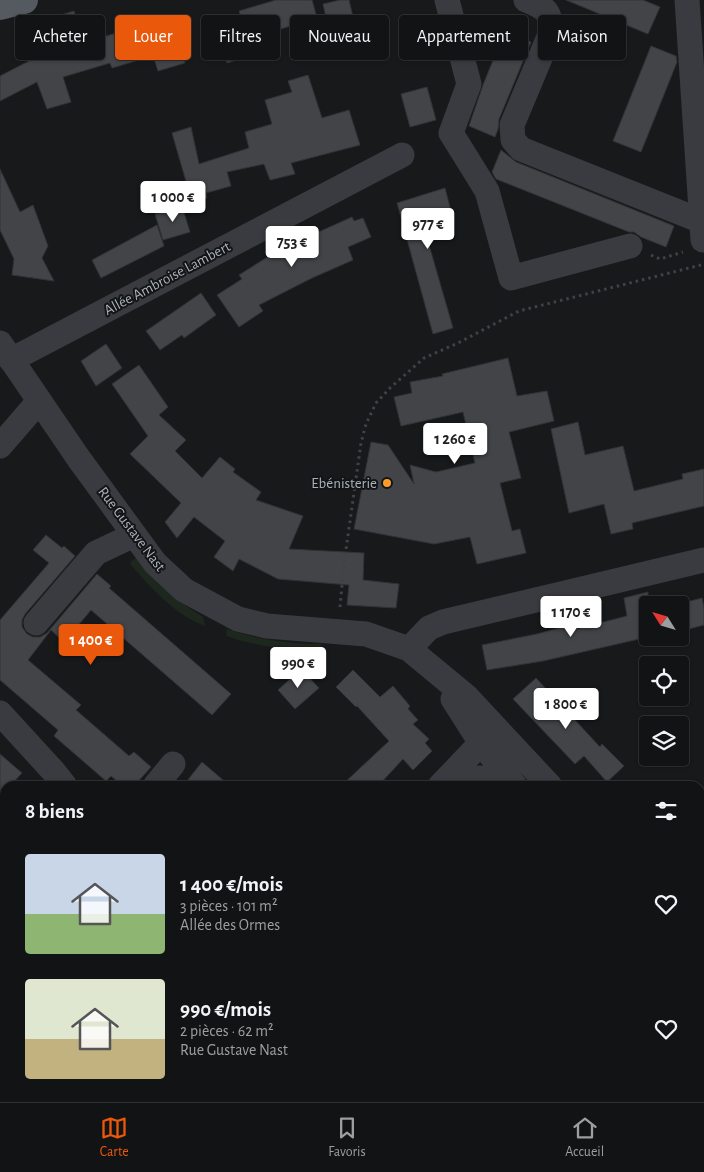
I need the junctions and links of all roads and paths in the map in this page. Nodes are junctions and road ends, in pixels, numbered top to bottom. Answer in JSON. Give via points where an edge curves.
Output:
{"nodes":[{"id":1,"x":24,"y":0,"type":"edge"},
{"id":2,"x":447,"y":0,"type":"edge"},
{"id":3,"x":526,"y":0,"type":"edge"},
{"id":4,"x":687,"y":0,"type":"edge"},
{"id":5,"x":0,"y":6,"type":"edge"},
{"id":6,"x":402,"y":155,"type":"dead end"},
{"id":7,"x":702,"y":231,"type":"junction"},
{"id":8,"x":630,"y":246,"type":"joint"},
{"id":9,"x":704,"y":265,"type":"edge"},
{"id":10,"x":6,"y":352,"type":"edge"},
{"id":11,"x":39,"y":401,"type":"junction"},
{"id":12,"x":0,"y":446,"type":"edge"},
{"id":13,"x":134,"y":535,"type":"junction"},
{"id":14,"x":704,"y":560,"type":"edge"},
{"id":15,"x":340,"y":608,"type":"dead end"},
{"id":16,"x":36,"y":623,"type":"dead end"},
{"id":17,"x":409,"y":649,"type":"junction"},
{"id":18,"x":434,"y":669,"type":"junction"},
{"id":19,"x":0,"y":713,"type":"edge"},
{"id":20,"x":481,"y":743,"type":"junction"},
{"id":21,"x":173,"y":764,"type":"dead end"},
{"id":22,"x":61,"y":781,"type":"edge"},
{"id":23,"x":158,"y":781,"type":"edge"},
{"id":24,"x":445,"y":781,"type":"edge"},
{"id":25,"x":469,"y":781,"type":"edge"},
{"id":26,"x":499,"y":781,"type":"edge"},
{"id":27,"x":510,"y":781,"type":"edge"},
{"id":28,"x":531,"y":781,"type":"edge"},
{"id":29,"x":545,"y":781,"type":"edge"}],
"edges":[{"from":1,"to":5,"type":"main road"},
{"from":2,"to":8,"type":"street","via":[[469,84],[451,133],[487,191],[511,278]]},
{"from":3,"to":7,"type":"street","via":[[544,8],[551,18],[551,32],[512,126],[513,140],[521,149]]},
{"from":4,"to":7,"type":"street"},
{"from":6,"to":10,"type":"street","name":"Allée Ambroise Lambert"},
{"from":7,"to":8,"type":"path","via":[[682,253],[660,259]]},
{"from":9,"to":15,"type":"path","via":[[519,311],[424,358],[390,388],[376,402],[361,443]]},
{"from":10,"to":11,"type":"street","name":"Rue Gustave Nast"},
{"from":11,"to":12,"type":"street"},
{"from":11,"to":13,"type":"street","name":"Rue Gustave Nast"},
{"from":13,"to":16,"type":"street","via":[[96,554]]},
{"from":13,"to":17,"type":"street","name":"Rue Gustave Nast","via":[[155,563],[184,590],[238,619],[268,626],[366,634]]},
{"from":14,"to":17,"type":"street","via":[[443,622],[429,628]]},
{"from":17,"to":18,"type":"street","name":"Rue Gustave Nast"},
{"from":18,"to":20,"type":"street","name":"Rue Gustave Nast"},
{"from":18,"to":29,"type":"street","name":"Rue Gustave Nast","via":[[467,698]]},
{"from":19,"to":22,"type":"street"},
{"from":20,"to":24,"type":"street"},
{"from":20,"to":27,"type":"street","name":"Rue Gustave Nast"},
{"from":20,"to":28,"type":"street","via":[[492,742],[500,747]]},
{"from":21,"to":23,"type":"street"},
{"from":25,"to":26,"type":"street","via":[[485,778]]}]}
